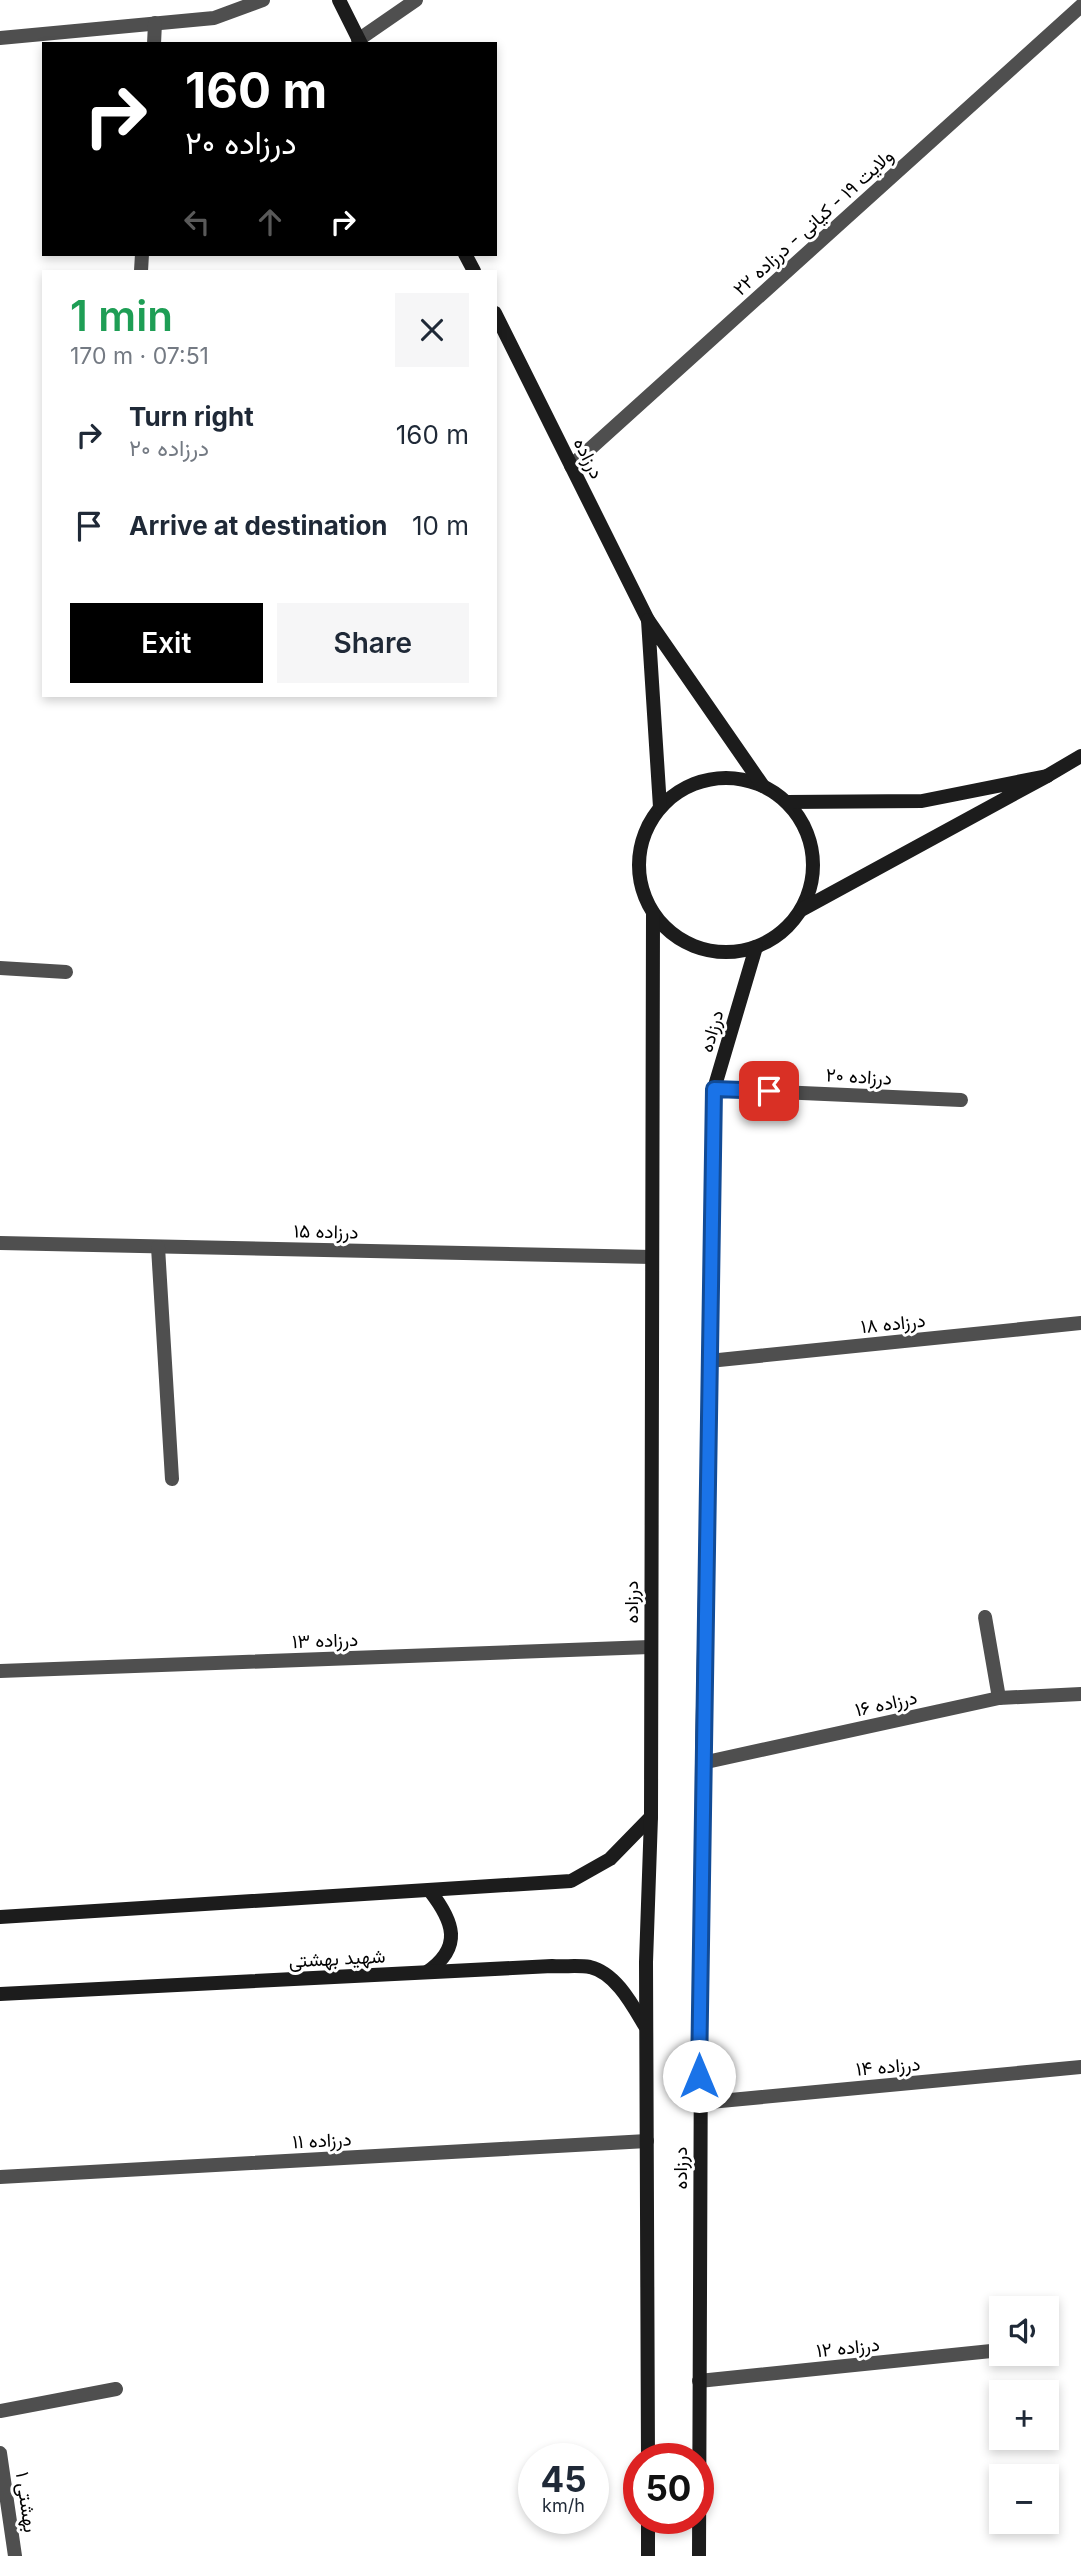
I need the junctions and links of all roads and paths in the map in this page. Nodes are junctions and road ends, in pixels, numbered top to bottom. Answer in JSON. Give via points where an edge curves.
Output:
{"nodes":[{"id":1,"x":263,"y":0,"type":"edge"},
{"id":2,"x":339,"y":0,"type":"edge"},
{"id":3,"x":416,"y":0,"type":"edge"},
{"id":4,"x":1081,"y":6,"type":"edge"},
{"id":5,"x":155,"y":23,"type":"junction"},
{"id":6,"x":0,"y":38,"type":"edge"},
{"id":7,"x":154,"y":42,"type":"edge"},
{"id":8,"x":359,"y":42,"type":"edge"},
{"id":9,"x":497,"y":317,"type":"edge"},
{"id":10,"x":571,"y":466,"type":"junction"},
{"id":11,"x":648,"y":620,"type":"junction"},
{"id":12,"x":1081,"y":755,"type":"edge"},
{"id":13,"x":1047,"y":776,"type":"junction"},
{"id":14,"x":763,"y":786,"type":"junction"},
{"id":15,"x":787,"y":802,"type":"junction"},
{"id":16,"x":660,"y":807,"type":"junction"},
{"id":17,"x":801,"y":910,"type":"junction"},
{"id":18,"x":653,"y":913,"type":"junction"},
{"id":19,"x":756,"y":947,"type":"junction"},
{"id":20,"x":0,"y":968,"type":"edge"},
{"id":21,"x":66,"y":972,"type":"dead end"},
{"id":22,"x":714,"y":1089,"type":"junction"},
{"id":23,"x":961,"y":1100,"type":"dead end"},
{"id":24,"x":0,"y":1243,"type":"edge"},
{"id":25,"x":158,"y":1247,"type":"junction"},
{"id":26,"x":652,"y":1257,"type":"junction"},
{"id":27,"x":1081,"y":1323,"type":"edge"},
{"id":28,"x":709,"y":1361,"type":"junction"},
{"id":29,"x":172,"y":1479,"type":"dead end"},
{"id":30,"x":985,"y":1617,"type":"dead end"},
{"id":31,"x":650,"y":1647,"type":"junction"},
{"id":32,"x":0,"y":1671,"type":"edge"},
{"id":33,"x":1081,"y":1693,"type":"edge"},
{"id":34,"x":999,"y":1698,"type":"junction"},
{"id":35,"x":702,"y":1763,"type":"junction"},
{"id":36,"x":651,"y":1818,"type":"junction"},
{"id":37,"x":430,"y":1891,"type":"junction"},
{"id":38,"x":0,"y":1917,"type":"edge"},
{"id":39,"x":426,"y":1973,"type":"junction"},
{"id":40,"x":0,"y":1994,"type":"edge"},
{"id":41,"x":646,"y":2028,"type":"junction"},
{"id":42,"x":1081,"y":2067,"type":"edge"},
{"id":43,"x":699,"y":2103,"type":"junction"},
{"id":44,"x":647,"y":2141,"type":"junction"},
{"id":45,"x":0,"y":2176,"type":"edge"},
{"id":46,"x":989,"y":2351,"type":"edge"},
{"id":47,"x":699,"y":2381,"type":"junction"},
{"id":48,"x":116,"y":2389,"type":"dead end"},
{"id":49,"x":0,"y":2411,"type":"edge"},
{"id":50,"x":648,"y":2443,"type":"edge"},
{"id":51,"x":0,"y":2453,"type":"edge"},
{"id":52,"x":648,"y":2534,"type":"edge"},
{"id":53,"x":15,"y":2556,"type":"edge"},
{"id":54,"x":648,"y":2556,"type":"edge"},
{"id":55,"x":699,"y":2556,"type":"edge"}],
"edges":[{"from":1,"to":5,"type":"street","via":[[214,18]]},
{"from":2,"to":8,"type":"main road"},
{"from":3,"to":8,"type":"street"},
{"from":4,"to":10,"type":"street","name":"ولایت ۱۹ - کیانی - درزاده ۲۲"},
{"from":5,"to":6,"type":"street"},
{"from":5,"to":7,"type":"street"},
{"from":9,"to":10,"type":"main road","name":"درزاده"},
{"from":10,"to":11,"type":"main road","name":"درزاده"},
{"from":11,"to":14,"type":"main road"},
{"from":11,"to":16,"type":"main road"},
{"from":12,"to":13,"type":"main road"},
{"from":13,"to":15,"type":"main road","via":[[922,801]]},
{"from":13,"to":17,"type":"main road"},
{"from":14,"to":15,"type":"main road"},
{"from":14,"to":16,"type":"main road","via":[[737,777],[708,778],[682,789]]},
{"from":15,"to":17,"type":"main road","via":[[804,825],[812,853],[811,883]]},
{"from":16,"to":18,"type":"main road","via":[[645,831],[638,858],[641,887]]},
{"from":17,"to":19,"type":"main road","via":[[782,932]]},
{"from":18,"to":19,"type":"main road","via":[[673,935],[699,948],[728,953]]},
{"from":18,"to":26,"type":"main road","name":"درزاده"},
{"from":19,"to":22,"type":"main road","name":"درزاده"},
{"from":20,"to":21,"type":"street"},
{"from":22,"to":23,"type":"street","name":"درزاده ۲۰"},
{"from":22,"to":28,"type":"main road","name":"درزاده"},
{"from":24,"to":25,"type":"street","name":"درزاده ۱۵"},
{"from":25,"to":26,"type":"street","name":"درزاده ۱۵"},
{"from":25,"to":29,"type":"street"},
{"from":26,"to":31,"type":"main road","name":"درزاده"},
{"from":27,"to":28,"type":"street","name":"درزاده ۱۸"},
{"from":28,"to":35,"type":"main road","name":"درزاده"},
{"from":30,"to":34,"type":"street"},
{"from":31,"to":32,"type":"street","name":"درزاده ۱۳"},
{"from":31,"to":36,"type":"main road","name":"درزاده"},
{"from":33,"to":34,"type":"street","name":"درزاده ۱۶"},
{"from":34,"to":35,"type":"street","name":"درزاده ۱۶"},
{"from":35,"to":43,"type":"main road","name":"درزاده"},
{"from":36,"to":37,"type":"main road","via":[[610,1859],[571,1881]]},
{"from":36,"to":41,"type":"main road","name":"درزاده"},
{"from":37,"to":38,"type":"main road"},
{"from":37,"to":39,"type":"main road","via":[[446,1914],[452,1936],[444,1957]]},
{"from":39,"to":40,"type":"main road","name":"شهید بهشتی"},
{"from":39,"to":41,"type":"main road","name":"شهید بهشتی","via":[[590,1967],[605,1973]]},
{"from":41,"to":44,"type":"main road","name":"درزاده"},
{"from":42,"to":43,"type":"street","name":"درزاده ۱۴"},
{"from":43,"to":47,"type":"main road","name":"درزاده"},
{"from":44,"to":45,"type":"street","name":"درزاده ۱۱"},
{"from":44,"to":50,"type":"main road","name":"درزاده"},
{"from":46,"to":47,"type":"street","name":"درزاده ۱۲"},
{"from":47,"to":55,"type":"main road","name":"درزاده"},
{"from":48,"to":49,"type":"street"},
{"from":51,"to":53,"type":"street","name":"بهشتی ۱"},
{"from":52,"to":54,"type":"main road"}]}
